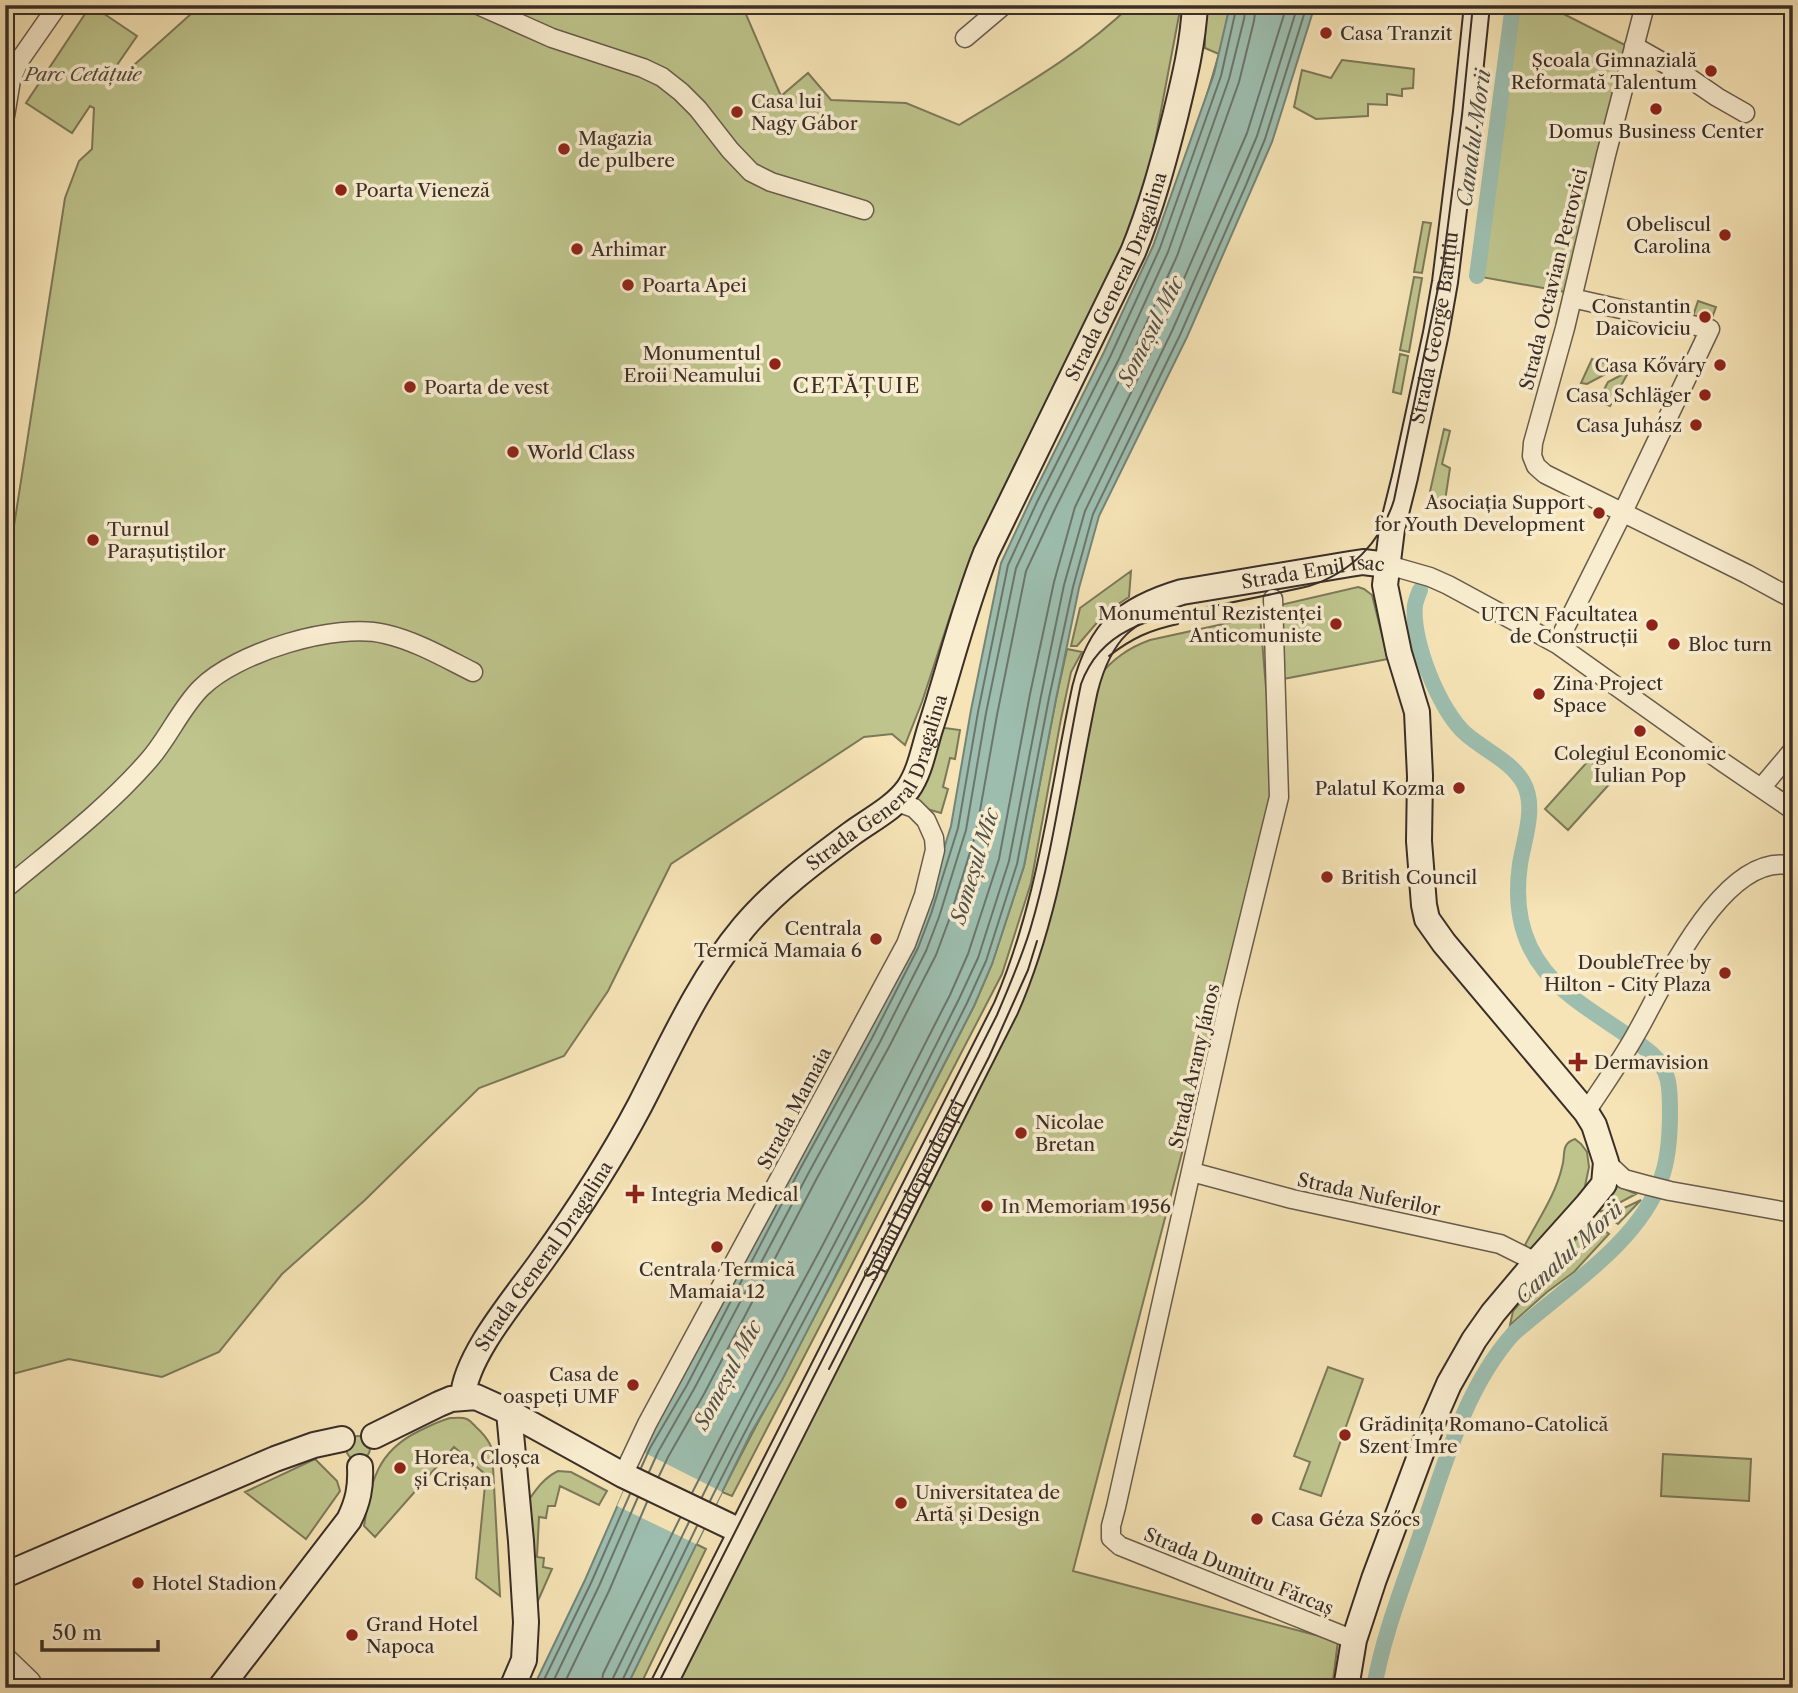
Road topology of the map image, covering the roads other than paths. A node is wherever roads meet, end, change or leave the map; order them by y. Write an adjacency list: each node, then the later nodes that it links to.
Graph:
1 (58, 5): 10 (street)
2 (478, 5): 11 (street)
3 (1004, 5): 7 (street)
4 (1195, 5): 22 (main road, Strada General Dragalina)
5 (1477, 5): 14 (main road, Strada George Barițiu)
6 (1645, 5): 8 (street, Strada Octavian Petrovici)
7 (965, 38)
8 (1634, 46): 9 (street); 12 (street, Strada Octavian Petrovici)
9 (1745, 113)
10 (5, 116)
11 (864, 209)
12 (1572, 299): 13 (street, Strada Octavian Petrovici); 13 (street)
13 (1622, 514): 15 (street); 17 (street)
14 (1388, 565): 17 (street, Strada Emil Isac); 18 (main road, Strada Emil Isac); 26 (main road, Strada George Barițiu)
15 (1793, 599)
16 (1273, 600): 28 (street, Strada Arany János)
17 (1557, 644): 21 (street, Strada Emil Isac)
18 (1091, 666): 37 (main road, Splaiul Independenței)
19 (473, 672): 25 (street)
20 (1793, 750): 21 (street)
21 (1761, 788): 23 (street, Strada Emil Isac)
22 (897, 802): 31 (main road, Strada General Dragalina); 36 (street, Strada Mamaia)
23 (1793, 810)
24 (1793, 866): 26 (street)
25 (5, 888)
26 (1586, 1112): 27 (main road, Strada George Barițiu)
27 (1606, 1163): 29 (street); 30 (main road)
28 (1192, 1172): 30 (street, Strada Nuferilor); 38 (street, Strada Arany János)
29 (1793, 1213)
30 (1536, 1262): 40 (main road)
31 (463, 1397): 32 (main road); 33 (main road)
32 (509, 1412): 36 (main road); 44 (main road)
33 (373, 1436): 34 (main road); 35 (main road)
34 (342, 1439): 35 (main road); 39 (main road)
35 (360, 1467): 43 (main road)
36 (628, 1478): 37 (main road)
37 (740, 1531): 45 (main road, Splaiul Independenței)
38 (1111, 1538): 40 (street, Strada Dumitru Fărcaș)
39 (5, 1575)
40 (1354, 1640): 46 (main road)
41 (5, 1656): 42 (street)
42 (31, 1681)
43 (220, 1688)
44 (512, 1688)
45 (662, 1688)
46 (1346, 1688)

